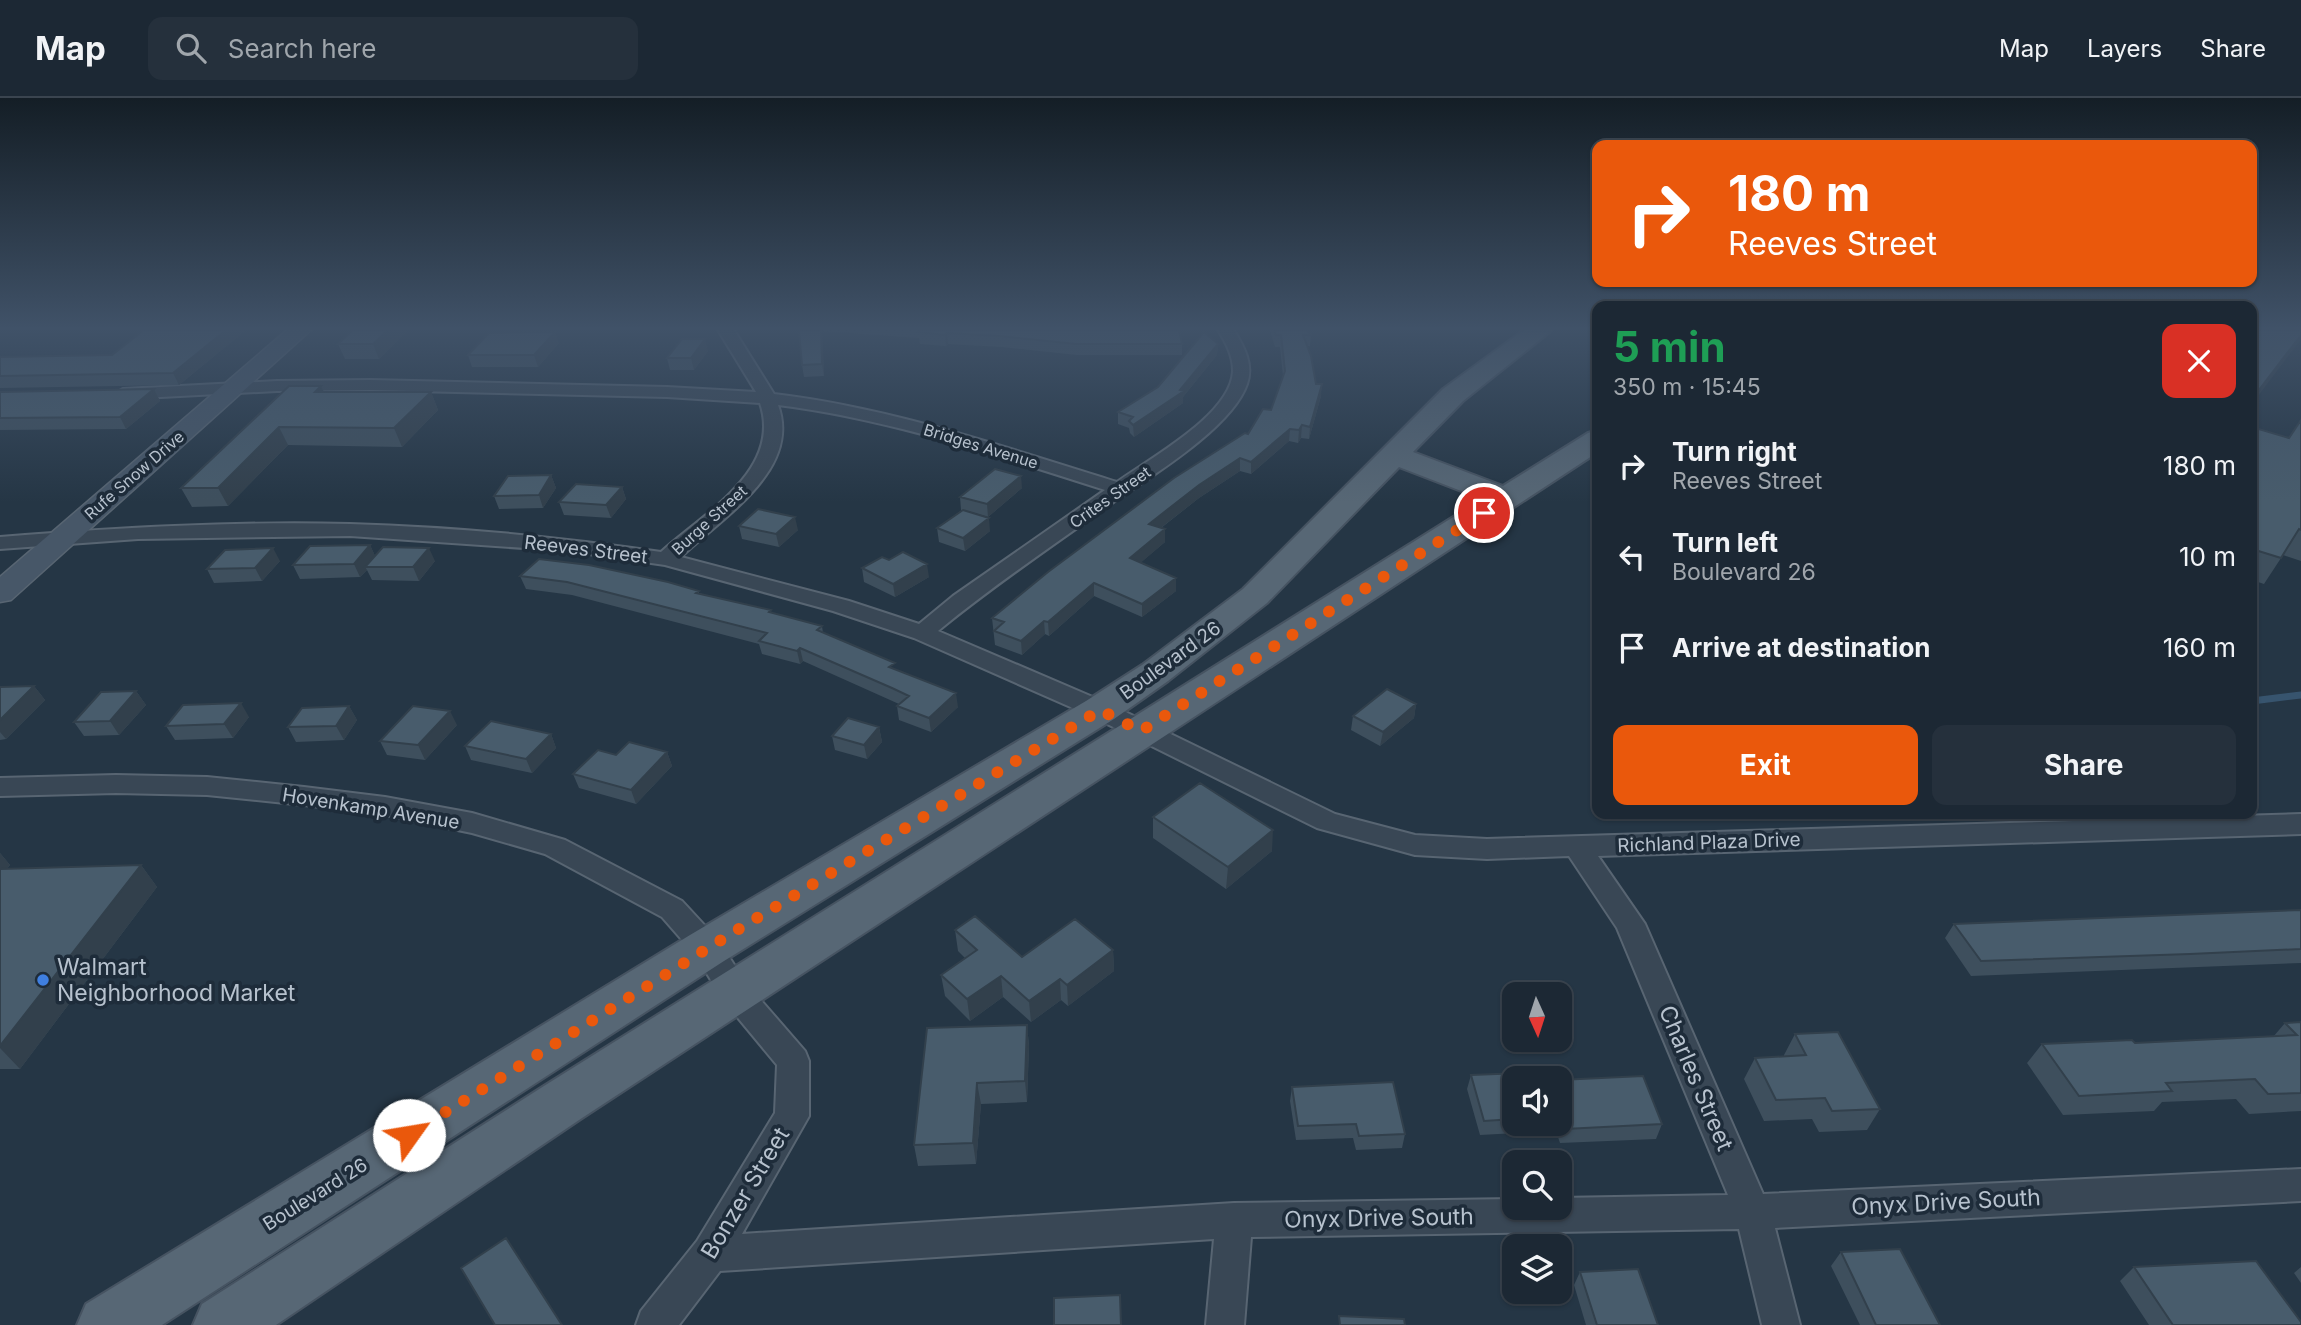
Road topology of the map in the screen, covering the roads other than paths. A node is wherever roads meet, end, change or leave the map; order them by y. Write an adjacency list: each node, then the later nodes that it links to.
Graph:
1 (229, 387): 7 (street, Bridges Avenue)
2 (234, 387): 13 (main road, Rufe Snow Drive)
3 (494, 387): 8 (street, Bridges Avenue)
4 (760, 387): 8 (street, Burge Street)
5 (1237, 387): 11 (street, Crites Street)
6 (1463, 387): 10 (main road, Boulevard 26)
7 (111, 394)
8 (766, 398): 11 (street, Bridges Avenue); 15 (street, Burge Street)
9 (1592, 443): 12 (main road, Boulevard 26)
10 (1394, 455): 12 (main road); 18 (main road, Boulevard 26)
11 (1121, 489): 17 (street, Crites Street)
12 (1507, 498): 19 (main road, Boulevard 26)
13 (62, 538): 14 (street, Reeves Street); 15 (street, Reeves Street); 16 (main road, Rufe Snow Drive)
14 (0, 543)
15 (666, 558): 17 (street, Reeves Street)
16 (0, 593)
17 (922, 633): 18 (street, Reeves Street)
18 (1100, 710): 19 (street, Reeves Street); 23 (main road, Boulevard 26)
19 (1141, 731): 22 (street, Richland Plaza Drive); 23 (main road, Boulevard 26)
20 (0, 787): 23 (street, Hovenkamp Avenue)
21 (2301, 824): 22 (street, Richland Plaza Drive)
22 (1577, 846): 25 (street, Charles Street)
23 (721, 970): 27 (street, Bonzer Street); 28 (main road, Boulevard 26); 29 (main road, Boulevard 26)
24 (2301, 1185): 25 (street, Onyx Drive South)
25 (1753, 1212): 26 (street, Onyx Drive South); 32 (street, Charles Street)
26 (1234, 1220): 27 (street, Onyx Drive South); 31 (street)
27 (710, 1254): 30 (street, Bonzer Street)
28 (107, 1325)
29 (223, 1325)
30 (655, 1325)
31 (1225, 1325)
32 (1781, 1325)

